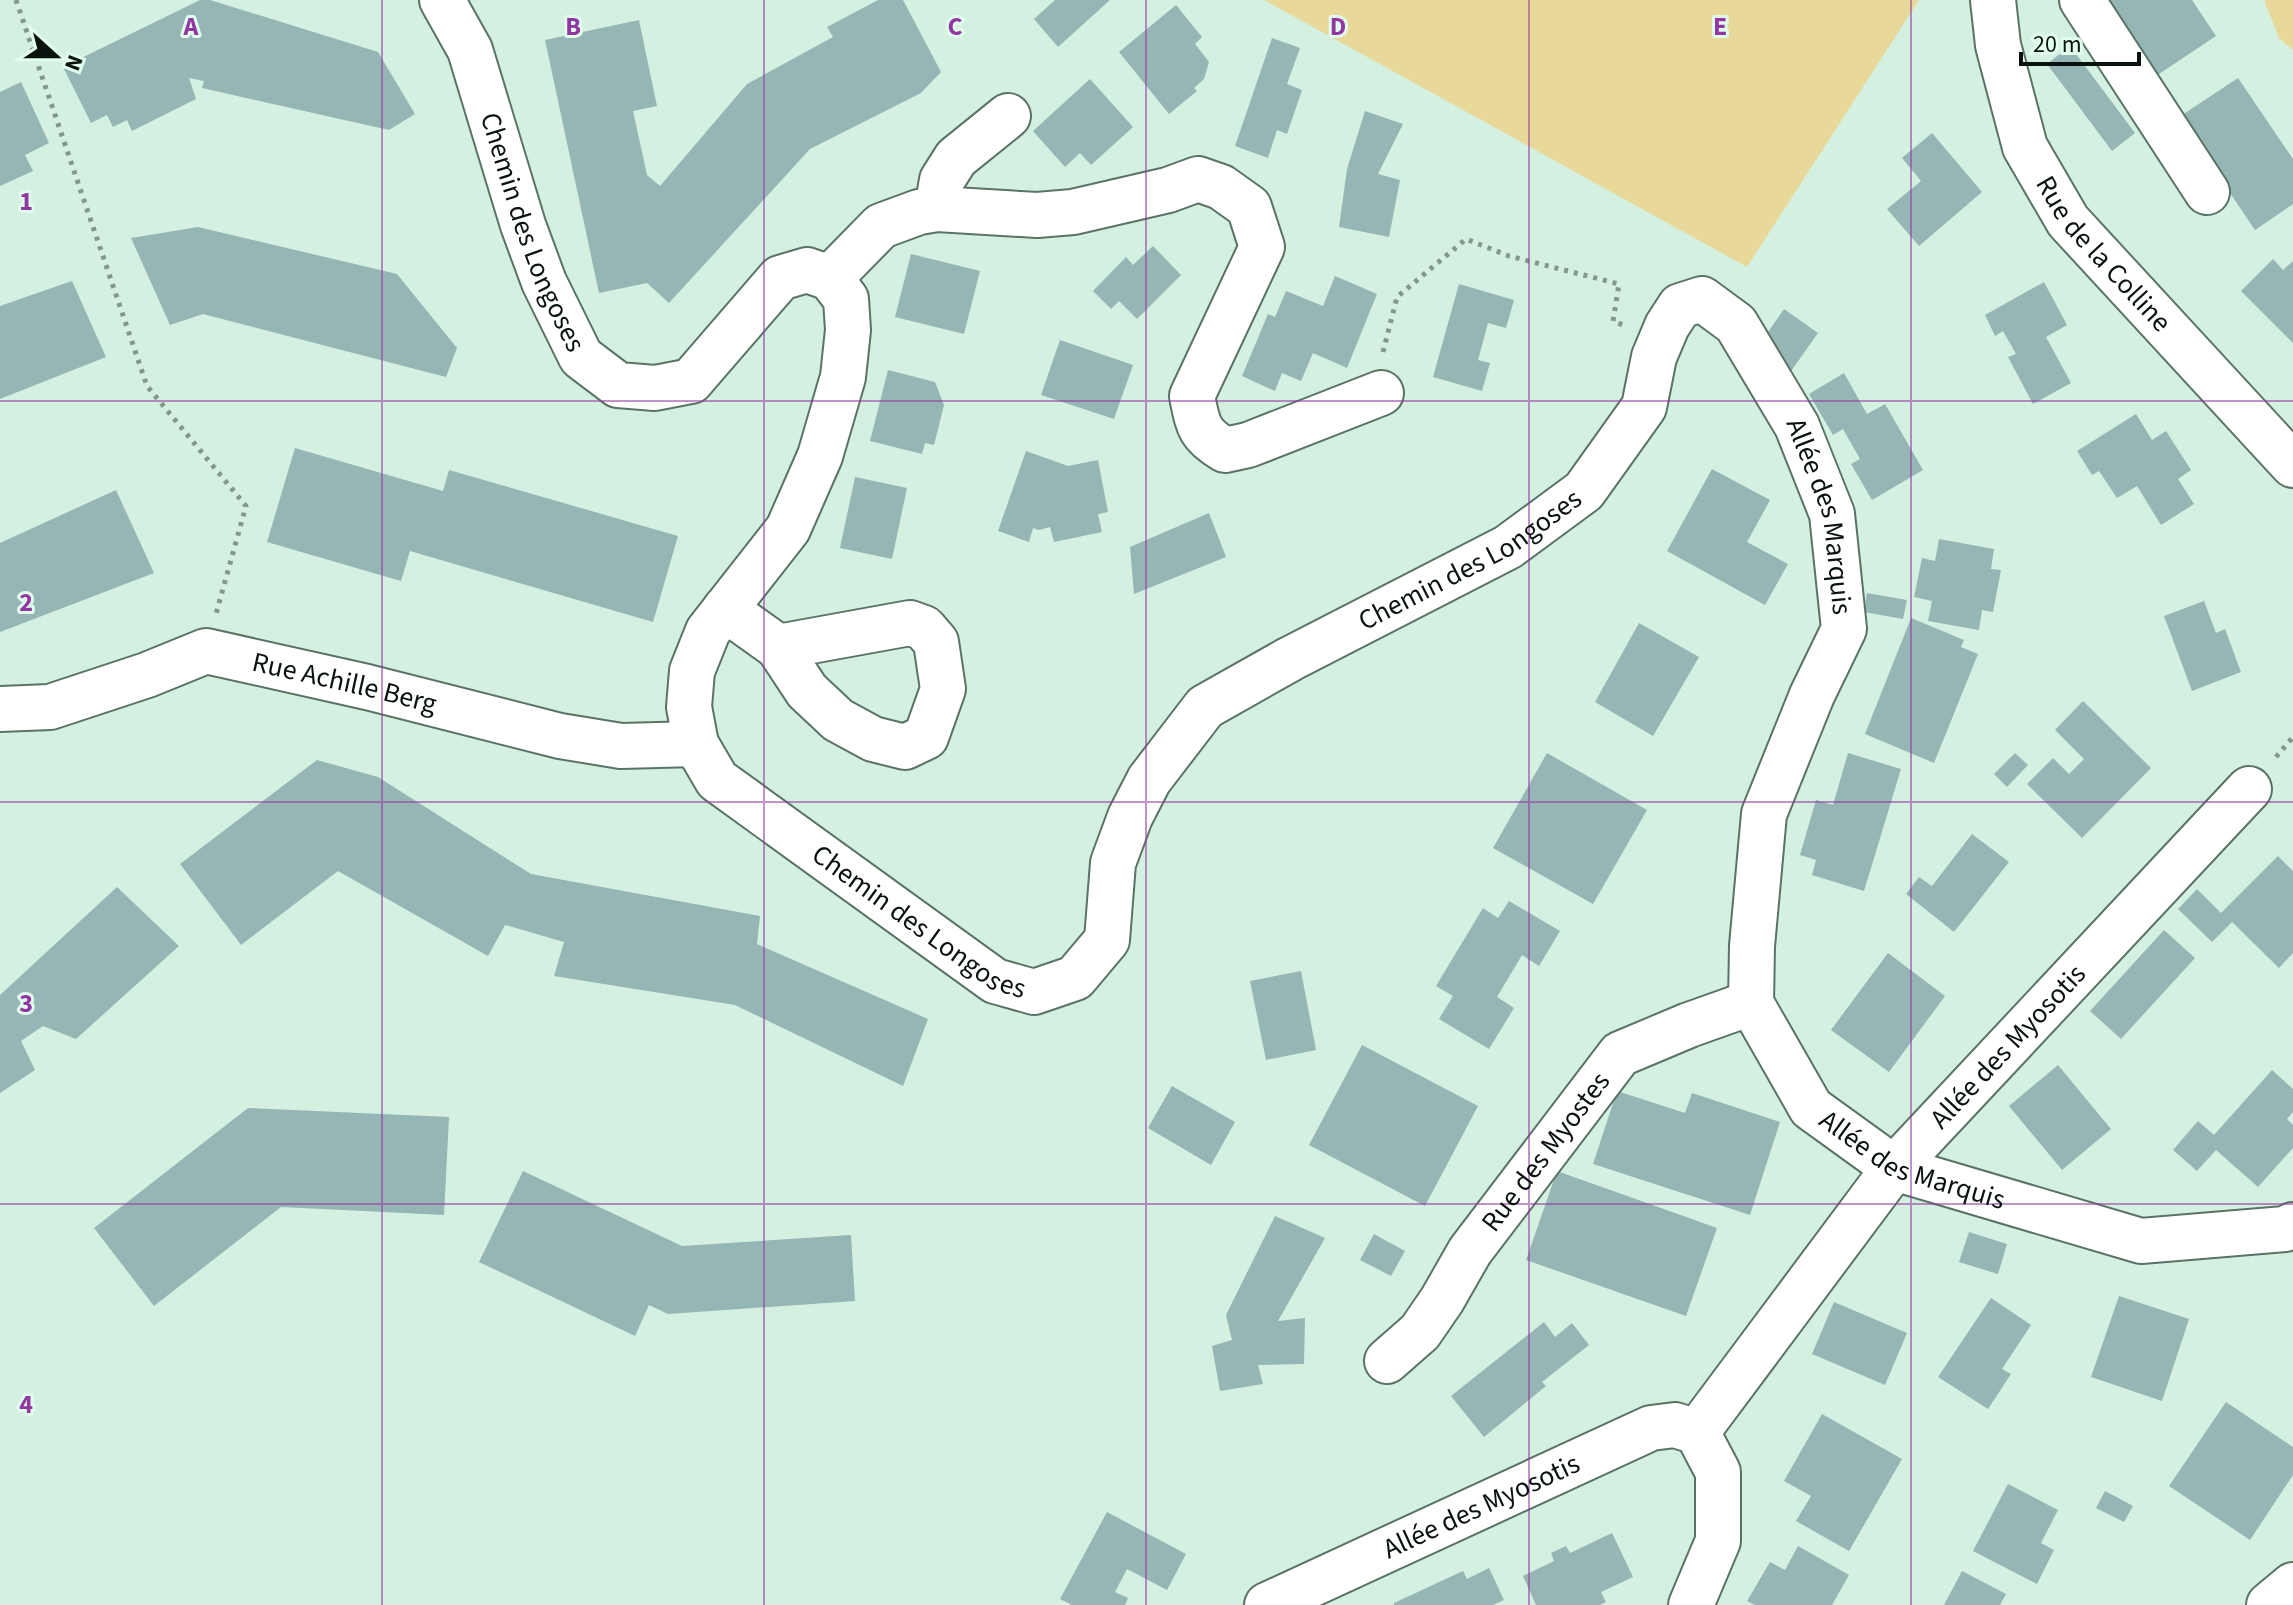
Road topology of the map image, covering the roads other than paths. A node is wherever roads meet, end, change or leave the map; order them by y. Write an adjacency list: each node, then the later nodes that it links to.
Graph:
1 (442, 0): 7 (street, Chemin des Longoses)
2 (1993, 0): 10 (street, Rue de la Colline)
3 (2082, 0): 5 (street)
4 (1008, 116): 6 (street)
5 (2207, 192)
6 (937, 209): 7 (street); 9 (street)
7 (830, 278): 11 (street, Chemin des Longoses)
8 (1680, 306): 14 (street, Chemin des Longoses); 16 (street, Allée des Marquis)
9 (1378, 395)
10 (2293, 465)
11 (725, 609): 12 (street); 14 (street, Chemin des Longoses)
12 (778, 647)
13 (0, 709): 14 (street, Rue Achille Berg)
14 (696, 744)
15 (2249, 789): 17 (street, Allée des Myosotis)
16 (1751, 1003): 17 (street, Allée des Marquis); 19 (street, Rue des Myostes)
17 (1894, 1168): 18 (street, Allée des Marquis); 20 (street, Allée des Myosotis)
18 (2293, 1225)
19 (1387, 1361)
20 (1697, 1432): 22 (street, Allée des Myosotis); 23 (street)
21 (2293, 1585): 24 (street)
22 (1267, 1605)
23 (1691, 1605)
24 (2269, 1605)

